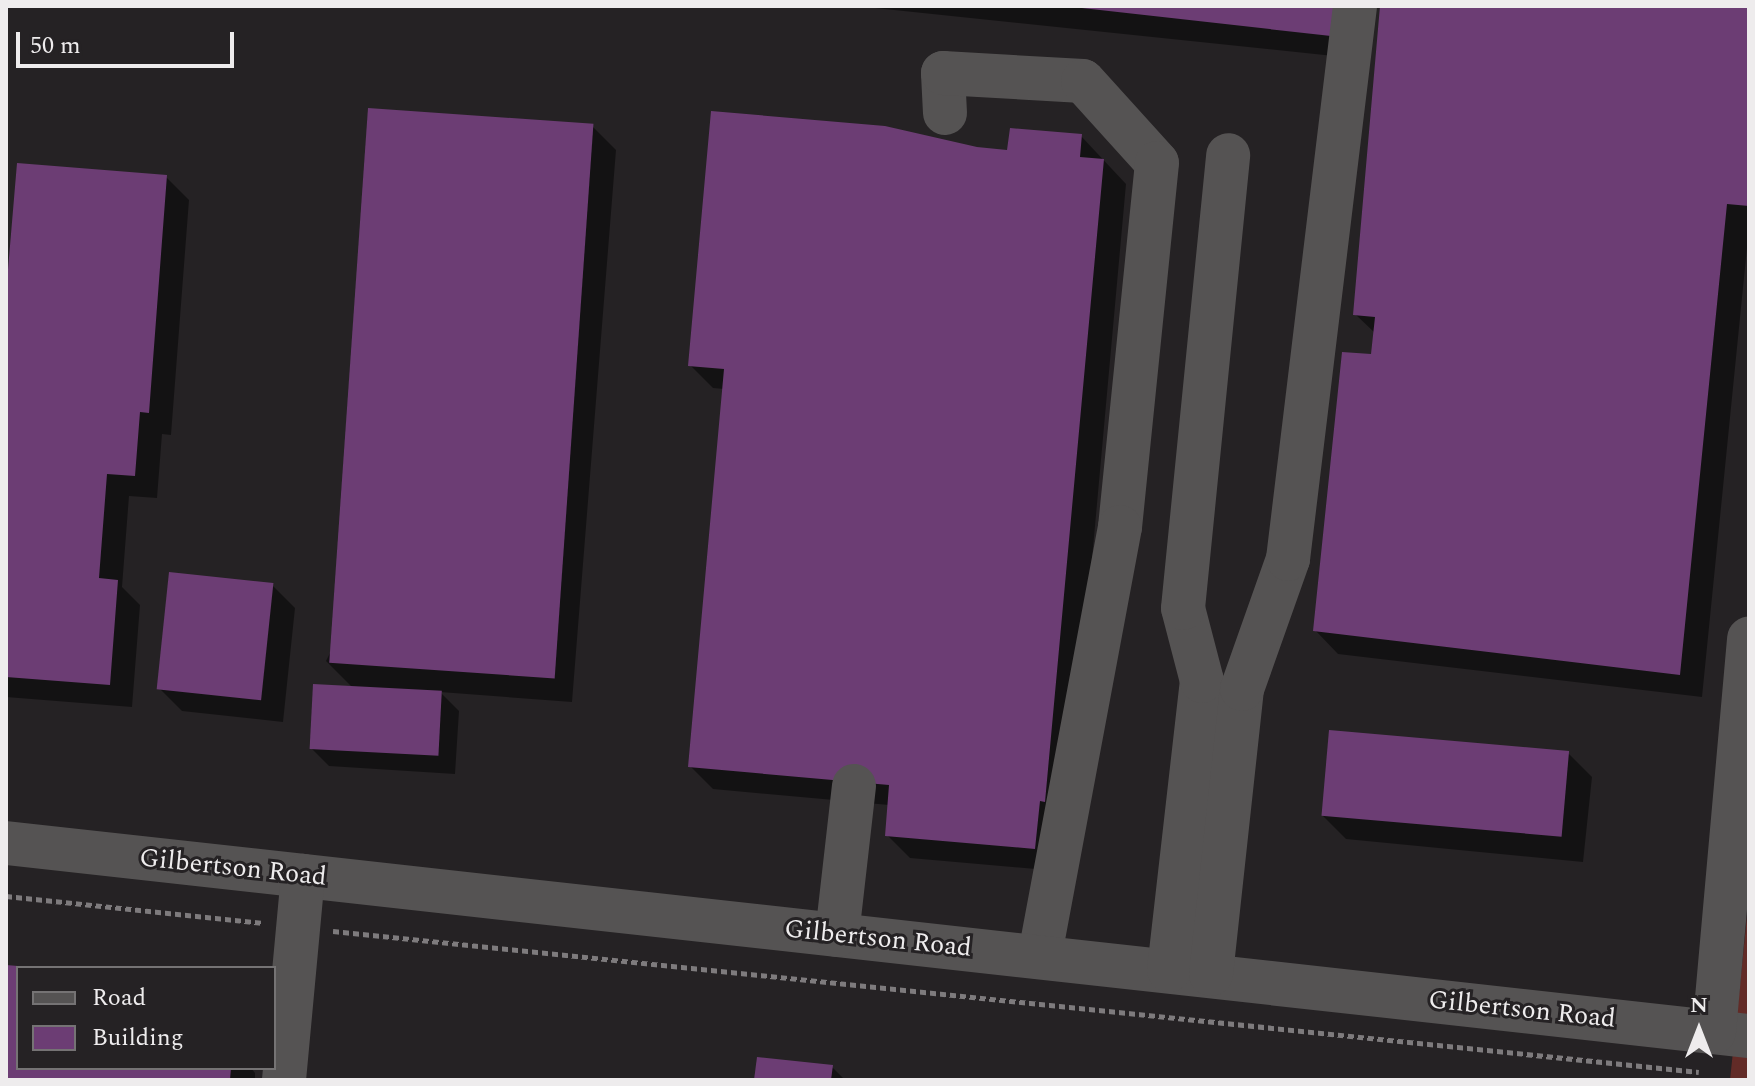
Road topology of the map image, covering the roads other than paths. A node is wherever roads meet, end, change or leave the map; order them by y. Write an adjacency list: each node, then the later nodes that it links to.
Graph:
1 (1355, 6): 11 (street)
2 (945, 113): 9 (street)
3 (1228, 155): 10 (street)
4 (1749, 639): 12 (street)
5 (854, 786): 8 (street)
6 (6, 843): 7 (street, Gilbertson Road)
7 (303, 876): 8 (street, Gilbertson Road); 13 (street)
8 (837, 935): 9 (street, Gilbertson Road)
9 (1040, 956): 10 (street, Gilbertson Road)
10 (1169, 970): 11 (street, Gilbertson Road)
11 (1211, 974): 12 (street, Gilbertson Road)
12 (1731, 1034)
13 (284, 1080)

